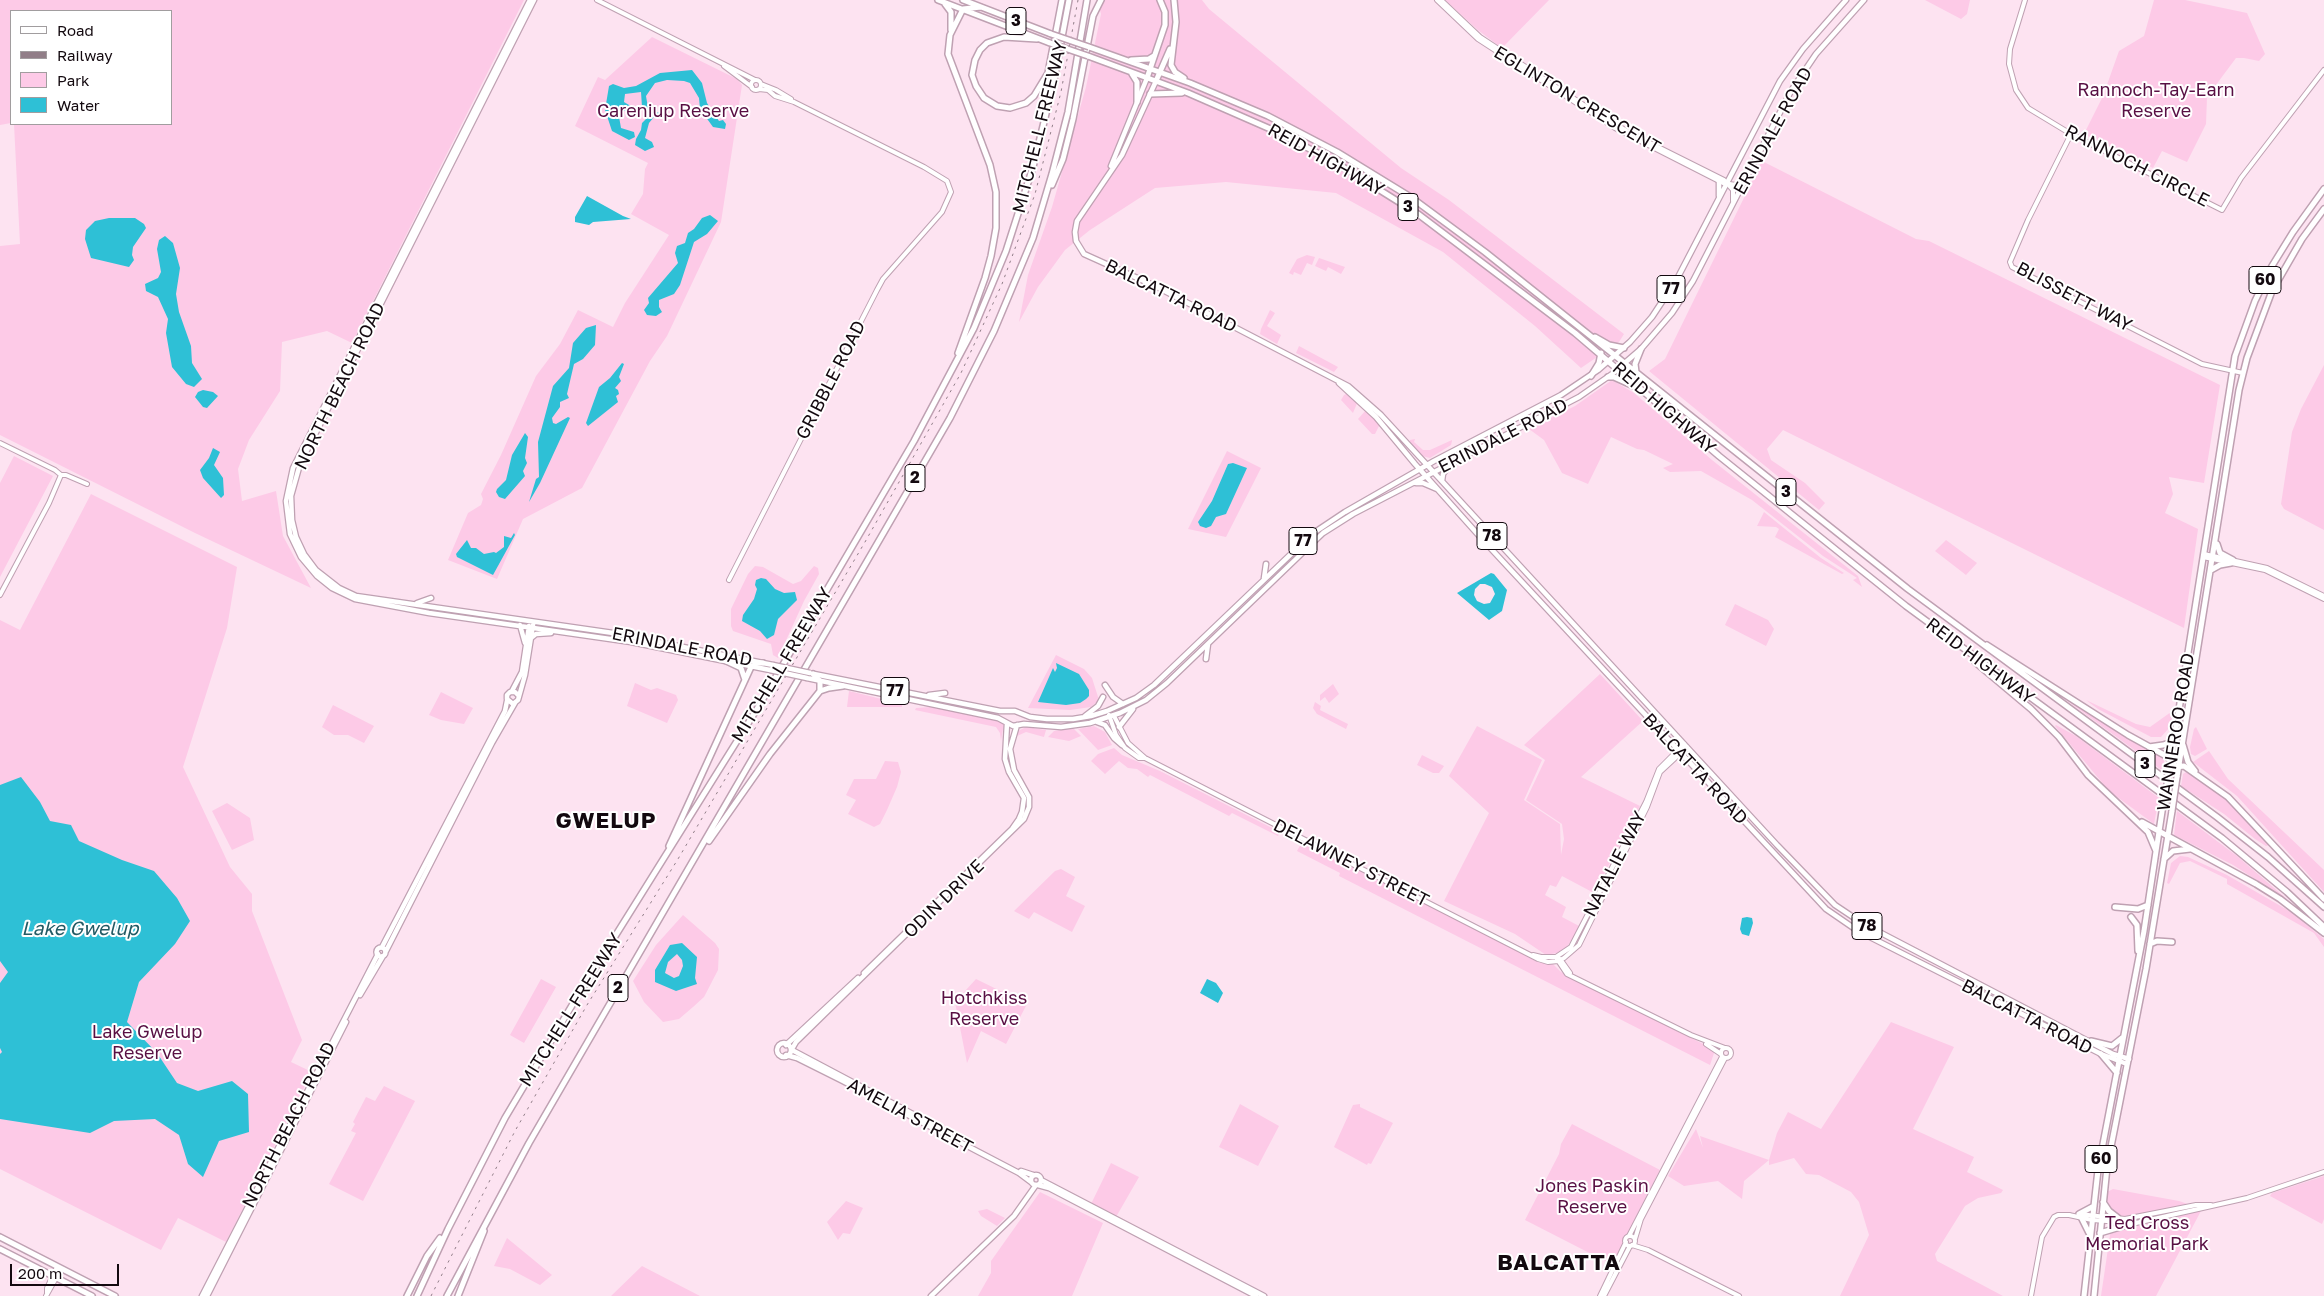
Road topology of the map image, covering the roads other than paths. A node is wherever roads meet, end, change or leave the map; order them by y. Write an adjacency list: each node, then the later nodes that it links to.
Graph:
1 (530, 0): 88 (main road, NORTH BEACH ROAD / 77)
2 (534, 0): 86 (main road, NORTH BEACH ROAD / 77)
3 (597, 0): 24 (street)
4 (963, 0): 17 (highway, REID HIGHWAY / 3)
5 (1062, 0): 20 (highway)
6 (1069, 0): 57 (highway, MITCHELL FREEWAY / 2)
7 (1087, 0): 47 (highway, MITCHELL FREEWAY / 2)
8 (1101, 0): 47 (highway)
9 (1160, 0): 22 (highway)
10 (1174, 0): 21 (highway)
11 (1437, 0): 41 (street, EGLINTON CRESCENT)
12 (1441, 0): 42 (street, EGLINTON CRESCENT)
13 (1846, 0): 42 (main road, ERINDALE ROAD / 77)
14 (1864, 0): 39 (main road, ERINDALE ROAD / 77)
15 (2025, 0): 38 (street, RANNOCH CIRCLE)
16 (940, 1): 18 (highway, REID HIGHWAY / 3); 19 (highway)
17 (980, 7): 18 (highway); 23 (highway, REID HIGHWAY / 3, bridge)
18 (963, 9): 19 (highway); 20 (highway, REID HIGHWAY / 3)
19 (951, 30): 57 (highway)
20 (1037, 39): 27 (highway, REID HIGHWAY / 3, bridge)
21 (1173, 44): 28 (highway); 32 (highway)
22 (1156, 54): 23 (highway); 25 (highway)
23 (1123, 59): 25 (highway, REID HIGHWAY / 3)
24 (722, 65): 30 (street); 34 (street)
25 (1150, 69): 28 (highway, REID HIGHWAY / 3); 29 (highway)
26 (2324, 70): 38 (street, RANNOCH CIRCLE)
27 (1129, 72): 29 (highway, REID HIGHWAY / 3); 37 (highway)
28 (1160, 72): 31 (highway); 32 (highway, REID HIGHWAY / 3)
29 (1147, 78): 31 (highway, REID HIGHWAY / 3); 37 (main road, BALCATTA ROAD)
30 (755, 80): 33 (street); 34 (street)
31 (1156, 81): 35 (highway, REID HIGHWAY / 3); 36 (main road, BALCATTA ROAD)
32 (1190, 83): 48 (highway, REID HIGHWAY / 3)
33 (760, 87): 34 (street); 82 (street, GRIBBLE ROAD)
34 (752, 88)
35 (1188, 93): 36 (highway); 51 (highway, REID HIGHWAY / 3)
36 (1150, 94): 40 (main road, BALCATTA ROAD)
37 (1137, 102): 40 (main road, BALCATTA ROAD)
38 (2071, 134): 56 (street, BLISSETT WAY)
39 (1747, 177): 42 (street); 45 (main road, ERINDALE ROAD / 77)
40 (1106, 179): 62 (main road, BALCATTA ROAD)
41 (1719, 181): 42 (street, EGLINTON CRESCENT); 44 (main road)
42 (1727, 183): 44 (main road, ERINDALE ROAD / 77); 45 (street)
43 (2324, 189): 56 (highway, WANNEROO ROAD / 60)
44 (1718, 200): 49 (main road, ERINDALE ROAD / 77)
45 (1733, 203): 50 (main road, ERINDALE ROAD / 77)
46 (2324, 209): 58 (highway, WANNEROO ROAD / 60)
47 (1042, 211): 142 (highway, MITCHELL FREEWAY / 2)
48 (1580, 328): 49 (highway); 52 (highway, REID HIGHWAY / 3)
49 (1624, 348): 52 (main road, ERINDALE ROAD / 77)
50 (1641, 349): 54 (main road, ERINDALE ROAD / 77); 59 (highway)
51 (1601, 354): 53 (highway, REID HIGHWAY / 3); 60 (highway)
52 (1615, 356): 53 (main road, ERINDALE ROAD / 77); 54 (highway, REID HIGHWAY / 3)
53 (1610, 361): 55 (highway, REID HIGHWAY / 3); 60 (main road, ERINDALE ROAD / 77)
54 (1624, 364): 55 (main road, ERINDALE ROAD / 77); 59 (highway, REID HIGHWAY / 3)
55 (1619, 369): 61 (main road, ERINDALE ROAD / 77); 63 (highway, REID HIGHWAY / 3)
56 (2231, 371): 58 (street, BLISSETT WAY); 76 (highway, WANNEROO ROAD / 60)
57 (951, 372): 141 (highway, MITCHELL FREEWAY / 2)
58 (2243, 372): 75 (highway, WANNEROO ROAD / 60)
59 (1637, 373): 90 (highway, REID HIGHWAY / 3)
60 (1591, 376): 66 (main road, ERINDALE ROAD / 77)
61 (1608, 377): 63 (highway); 65 (main road, ERINDALE ROAD / 77)
62 (1335, 379): 66 (main road, BALCATTA ROAD); 67 (main road, BALCATTA ROAD / 78)
63 (1643, 390): 94 (highway, REID HIGHWAY / 3)
64 (0, 443): 69 (street)
65 (1451, 463): 68 (main road, ERINDALE ROAD / 77); 72 (main road)
66 (1426, 465): 67 (main road, ERINDALE ROAD / 77); 68 (main road, BALCATTA ROAD / 78)
67 (1420, 469): 70 (main road, BALCATTA ROAD / 78); 81 (main road, ERINDALE ROAD / 77)
68 (1433, 472): 70 (main road, ERINDALE ROAD / 77); 72 (main road, BALCATTA ROAD / 78)
69 (61, 475): 73 (street); 83 (street)
70 (1427, 476): 71 (main road, ERINDALE ROAD / 77); 74 (main road, BALCATTA ROAD / 78)
71 (1414, 483): 74 (main road); 93 (main road, ERINDALE ROAD / 77)
72 (1443, 483): 127 (main road, BALCATTA ROAD / 78)
73 (87, 484)
74 (1438, 490): 129 (main road, BALCATTA ROAD / 78)
75 (2216, 541): 77 (highway, WANNEROO ROAD / 60); 78 (highway)
76 (2203, 556): 77 (street); 124 (highway, WANNEROO ROAD / 60)
77 (2213, 558): 78 (street); 80 (highway, WANNEROO ROAD / 60)
78 (2232, 561): 80 (highway); 85 (street)
79 (1266, 564): 81 (main road)
80 (2211, 570): 125 (highway, WANNEROO ROAD / 60)
81 (1263, 579): 113 (main road, ERINDALE ROAD / 77)
82 (729, 580)
83 (0, 595)
84 (431, 598): 86 (main road)
85 (2324, 598)
86 (410, 604): 87 (main road, NORTH BEACH ROAD / 77)
87 (532, 621): 89 (main road, NORTH BEACH ROAD); 98 (main road, ERINDALE ROAD / 77)
88 (520, 625): 89 (main road, NORTH BEACH ROAD / 77); 95 (main road)
89 (531, 627): 91 (main road, ERINDALE ROAD / 77); 92 (main road, NORTH BEACH ROAD); 95 (main road, NORTH BEACH ROAD)
90 (1961, 629): 128 (highway); 146 (highway, REID HIGHWAY / 3)
91 (560, 632): 92 (main road); 97 (main road, ERINDALE ROAD / 77)
92 (531, 638): 108 (main road, NORTH BEACH ROAD)
93 (1209, 642): 96 (main road); 114 (main road, ERINDALE ROAD / 77)
94 (1955, 644): 135 (highway); 148 (highway, REID HIGHWAY / 3)
95 (526, 649): 105 (main road, NORTH BEACH ROAD)
96 (1206, 658)
97 (722, 659): 99 (main road, ERINDALE ROAD / 77); 101 (highway)
98 (763, 663): 99 (highway); 100 (main road, ERINDALE ROAD / 77, bridge)
99 (753, 666): 101 (highway); 102 (main road, ERINDALE ROAD / 77, bridge)
100 (812, 674): 102 (highway); 109 (main road, ERINDALE ROAD / 77)
101 (745, 680): 141 (highway)
102 (820, 682): 104 (main road, ERINDALE ROAD / 77); 106 (highway)
103 (1105, 685): 113 (main road)
104 (843, 686): 106 (highway); 120 (main road, ERINDALE ROAD / 77)
105 (512, 691): 108 (main road); 111 (main road, NORTH BEACH ROAD)
106 (820, 691): 142 (highway)
107 (945, 693): 109 (main road)
108 (518, 696): 112 (main road, NORTH BEACH ROAD)
109 (922, 696): 116 (main road, ERINDALE ROAD / 77)
110 (1103, 697): 118 (main road)
111 (508, 701): 112 (main road); 152 (main road, NORTH BEACH ROAD)
112 (515, 703): 152 (main road, NORTH BEACH ROAD)
113 (1123, 704): 115 (main road, ERINDALE ROAD / 77)
114 (1136, 706): 119 (main road, ERINDALE ROAD / 77); 123 (main road)
115 (1107, 711): 118 (main road, ERINDALE ROAD / 77); 119 (street, DELAWNEY STREET)
116 (1010, 712): 117 (main road, ERINDALE ROAD / 77); 120 (main road)
117 (1019, 713): 118 (main road, ERINDALE ROAD / 77); 122 (main road)
118 (1084, 717)
119 (1112, 717): 121 (main road, ERINDALE ROAD / 77); 123 (street, DELAWNEY STREET); 126 (street, DELAWNEY STREET)
120 (1007, 722): 122 (main road, ERINDALE ROAD / 77); 158 (main road, ODIN DRIVE)
121 (1096, 722): 122 (main road, ERINDALE ROAD / 77); 126 (main road)
122 (1018, 724): 160 (main road, ODIN DRIVE)
123 (1119, 727): 130 (street, DELAWNEY STREET)
124 (2174, 735): 128 (highway); 131 (highway, WANNEROO ROAD / 60)
125 (2182, 743): 132 (highway, WANNEROO ROAD / 60); 134 (highway)
126 (1122, 745): 130 (street, DELAWNEY STREET)
127 (1686, 746): 129 (street, NATALIE WAY); 157 (main road, BALCATTA ROAD / 78)
128 (2148, 747): 131 (highway)
129 (1679, 752): 153 (street, NATALIE WAY); 161 (main road, BALCATTA ROAD / 78)
130 (1145, 758): 153 (street, DELAWNEY STREET)
131 (2170, 759): 132 (highway); 133 (highway, WANNEROO ROAD / 60)
132 (2177, 770): 133 (highway); 134 (highway); 137 (highway, WANNEROO ROAD / 60, bridge)
133 (2169, 773): 136 (highway, WANNEROO ROAD / 60, bridge)
134 (2199, 775): 143 (highway)
135 (2119, 806): 136 (highway); 139 (highway)
136 (2159, 832): 137 (highway); 139 (highway, WANNEROO ROAD / 60)
137 (2167, 837): 138 (highway); 140 (highway, WANNEROO ROAD / 60)
138 (2191, 849): 140 (highway); 149 (highway)
139 (2156, 851): 144 (highway, WANNEROO ROAD / 60)
140 (2164, 859): 151 (highway, WANNEROO ROAD / 60)
141 (661, 865): 179 (highway, MITCHELL FREEWAY / 2)
142 (686, 875): 173 (highway, MITCHELL FREEWAY / 2)
143 (2324, 899)
144 (2148, 905): 145 (highway); 154 (highway, WANNEROO ROAD / 60)
145 (2115, 907)
146 (2324, 907)
147 (2131, 917): 154 (highway)
148 (2324, 927)
149 (2324, 933)
150 (2172, 942): 151 (highway)
151 (2150, 944): 165 (highway, WANNEROO ROAD / 60)
152 (382, 952): 195 (main road, NORTH BEACH ROAD); 196 (main road, NORTH BEACH ROAD)
153 (1558, 958): 155 (street)
154 (2138, 959): 156 (highway, WANNEROO ROAD / 60)
155 (1691, 1035): 159 (street); 163 (street)
156 (2124, 1036): 157 (highway); 164 (highway, WANNEROO ROAD / 60)
157 (2091, 1041): 164 (main road, BALCATTA ROAD / 78)
158 (786, 1045): 160 (main road); 162 (main road)
159 (1725, 1048): 163 (street); 163 (street)
160 (792, 1050): 162 (main road, ODIN DRIVE); 168 (main road, AMELIA STREET)
161 (2101, 1054): 164 (main road, BALCATTA ROAD / 78); 166 (highway)
162 (786, 1056): 169 (main road, AMELIA STREET)
163 (1723, 1056): 182 (street); 184 (street)
164 (2119, 1059): 165 (main road, BALCATTA ROAD / 78); 166 (highway, WANNEROO ROAD / 60)
165 (2128, 1062): 170 (highway, WANNEROO ROAD / 60)
166 (2117, 1072): 172 (highway, WANNEROO ROAD / 60)
167 (2324, 1172): 171 (street)
168 (1033, 1175): 169 (main road); 169 (main road, AMELIA STREET)
169 (1035, 1183): 191 (main road); 203 (main road, AMELIA STREET); 204 (main road, AMELIA STREET)
170 (2103, 1202): 176 (highway, WANNEROO ROAD / 60); 177 (highway)
171 (2219, 1204): 177 (street); 178 (street)
172 (2094, 1206): 174 (highway); 175 (highway, WANNEROO ROAD / 60)
173 (492, 1209): 199 (highway, MITCHELL FREEWAY / 2); 200 (highway)
174 (2081, 1216): 175 (street); 181 (highway); 207 (street)
175 (2093, 1218): 176 (street); 181 (highway, WANNEROO ROAD / 60)
176 (2101, 1218): 177 (street); 178 (street); 180 (highway, WANNEROO ROAD / 60)
177 (2118, 1218)
178 (2130, 1224): 180 (highway)
179 (448, 1229): 197 (highway); 198 (highway, MITCHELL FREEWAY / 2)
180 (2100, 1233): 209 (highway, WANNEROO ROAD / 60)
181 (2091, 1235): 208 (highway, WANNEROO ROAD / 60)
182 (1629, 1236): 184 (street); 185 (street)
183 (0, 1237): 189 (highway)
184 (1635, 1240): 186 (street); 188 (street)
185 (1626, 1242): 186 (street); 205 (street)
186 (1631, 1245): 188 (street); 205 (street)
187 (0, 1249): 190 (highway)
188 (1648, 1250): 206 (street)
189 (59, 1268): 190 (street); 194 (highway)
190 (55, 1277): 192 (street); 193 (highway)
191 (945, 1283): 201 (main road); 202 (main road)
192 (47, 1294)
193 (92, 1296)
194 (115, 1296)
195 (202, 1296)
196 (206, 1296)
197 (407, 1296)
198 (417, 1296)
199 (447, 1296)
200 (458, 1296)
201 (931, 1296)
202 (936, 1296)
203 (1256, 1296)
204 (1264, 1296)
205 (1602, 1296)
206 (1739, 1296)
207 (2031, 1296)
208 (2084, 1296)
209 (2094, 1296)

